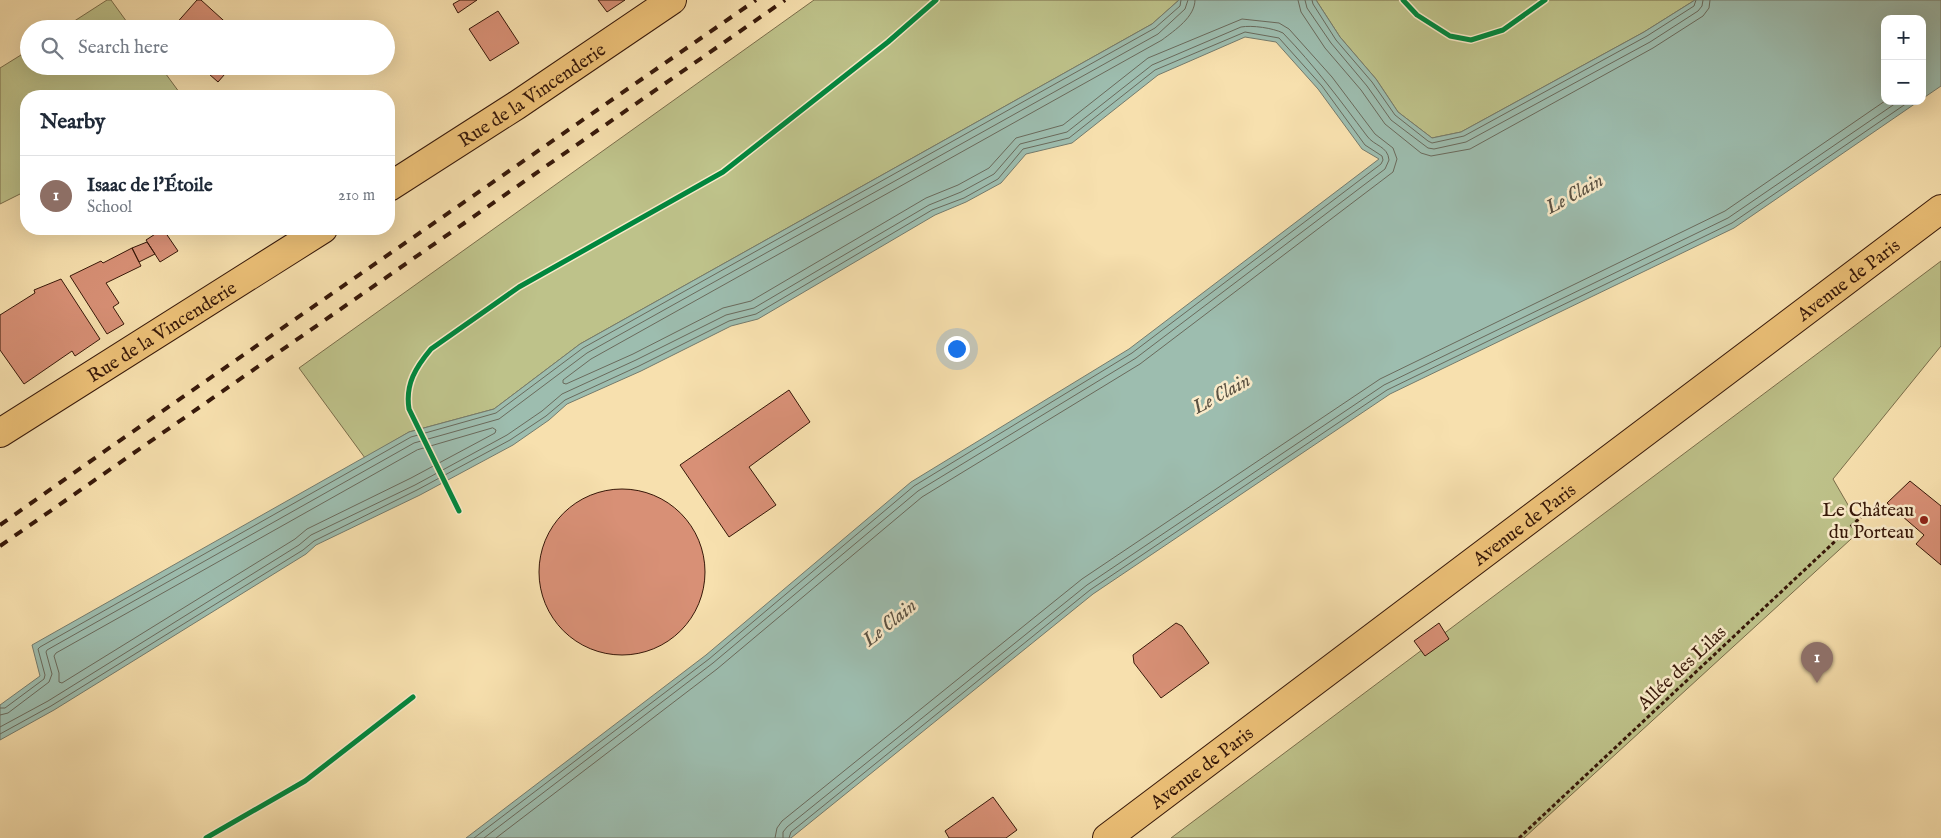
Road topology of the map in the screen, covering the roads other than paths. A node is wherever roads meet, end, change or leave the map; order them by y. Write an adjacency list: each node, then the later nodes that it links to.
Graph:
1 (672, 0): 2 (main road, Rue de la Vincenderie)
2 (395, 183)
3 (1941, 209): 6 (main road, Avenue de Paris)
4 (314, 235): 5 (main road, Rue de la Vincenderie)
5 (0, 433)
6 (1107, 838)

